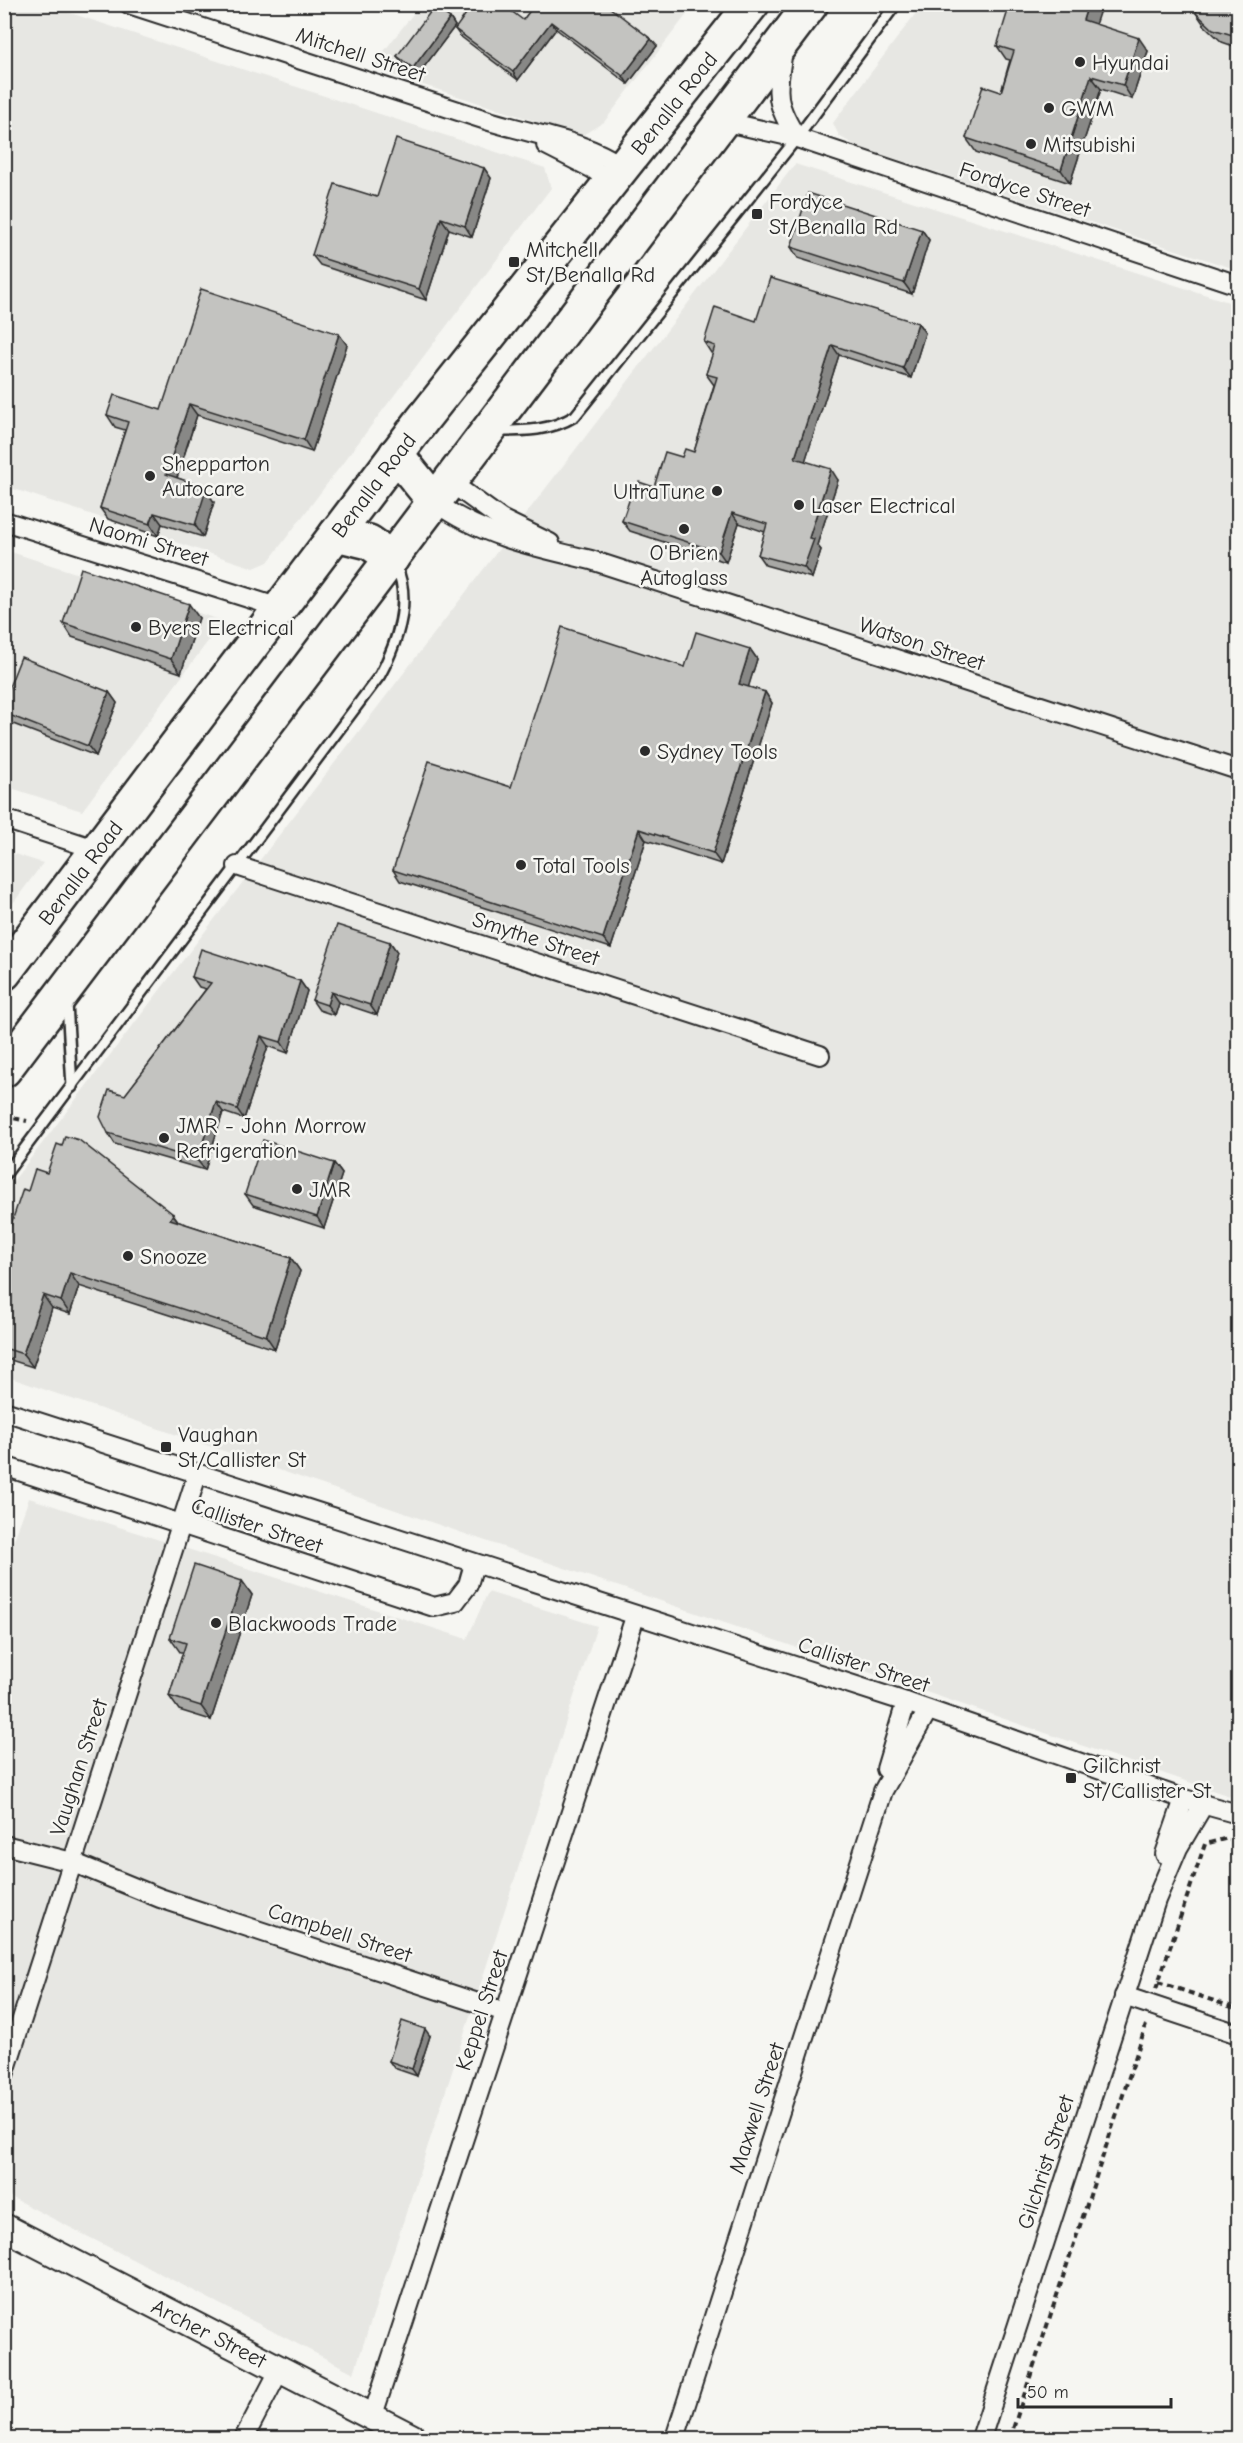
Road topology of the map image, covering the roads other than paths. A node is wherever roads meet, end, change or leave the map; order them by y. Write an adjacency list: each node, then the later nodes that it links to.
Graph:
1 (129, 4): 8 (street, Mitchell Street)
2 (752, 4): 8 (highway, Benalla Road)
3 (811, 4): 5 (highway)
4 (896, 4): 7 (lane)
5 (785, 39): 6 (highway); 7 (street)
6 (722, 122): 7 (street, Fordyce Street); 9 (highway)
7 (797, 138): 10 (street, Fordyce Street); 11 (lane)
8 (617, 175): 9 (highway); 12 (highway, Benalla Road)
9 (658, 207): 11 (highway)
10 (1239, 285)
11 (488, 431): 13 (highway)
12 (396, 454): 13 (highway); 15 (highway, Benalla Road)
13 (442, 492): 16 (highway); 18 (street, Watson Street)
14 (4, 521): 17 (street, Naomi Street)
15 (336, 534): 16 (highway); 17 (highway, Benalla Road)
16 (392, 558): 21 (lane); 23 (highway)
17 (280, 608): 20 (highway, Benalla Road)
18 (1239, 770)
19 (4, 819): 20 (street)
20 (98, 850): 22 (highway, Benalla Road)
21 (237, 866): 24 (street, Smythe Street); 26 (lane)
22 (4, 973)
23 (67, 988): 25 (highway); 26 (lane)
24 (820, 1055)
25 (4, 1070)
26 (72, 1087): 27 (lane)
27 (4, 1176)
28 (4, 1411): 30 (street, Callister Street)
29 (4, 1466): 31 (street, Callister Street)
30 (198, 1475): 31 (street, Vaughan Street); 32 (street, Callister Street)
31 (181, 1526): 32 (street, Callister Street); 42 (street, Vaughan Street)
32 (474, 1564): 33 (street, Callister Street)
33 (635, 1617): 34 (street, Callister Street); 45 (street, Keppel Street)
34 (906, 1702): 35 (street, Callister Street); 36 (street, Maxwell Street)
35 (928, 1710): 36 (street, Maxwell Street); 37 (street, Callister Street)
36 (883, 1791): 53 (street, Maxwell Street)
37 (1184, 1799): 38 (street, Callister Street); 43 (street, Gilchrist Street)
38 (1204, 1804): 39 (street, Callister Street); 43 (street, Gilchrist Street)
39 (1239, 1814)
40 (4, 1845): 42 (street, Campbell Street)
41 (4, 1850): 42 (street, Campbell Street)
42 (70, 1869): 45 (street, Campbell Street); 47 (street, Vaughan Street)
43 (1156, 1900): 44 (street, Gilchrist Street)
44 (1124, 1996): 46 (street); 54 (street, Gilchrist Street)
45 (505, 2012): 50 (street, Keppel Street)
46 (1239, 2034)
47 (4, 2075)
48 (4, 2227): 49 (main road, Archer Street)
49 (280, 2369): 50 (main road, Archer Street); 51 (street)
50 (372, 2418): 52 (main road, Archer Street)
51 (244, 2439)
52 (413, 2439)
53 (675, 2439)
54 (981, 2439)

